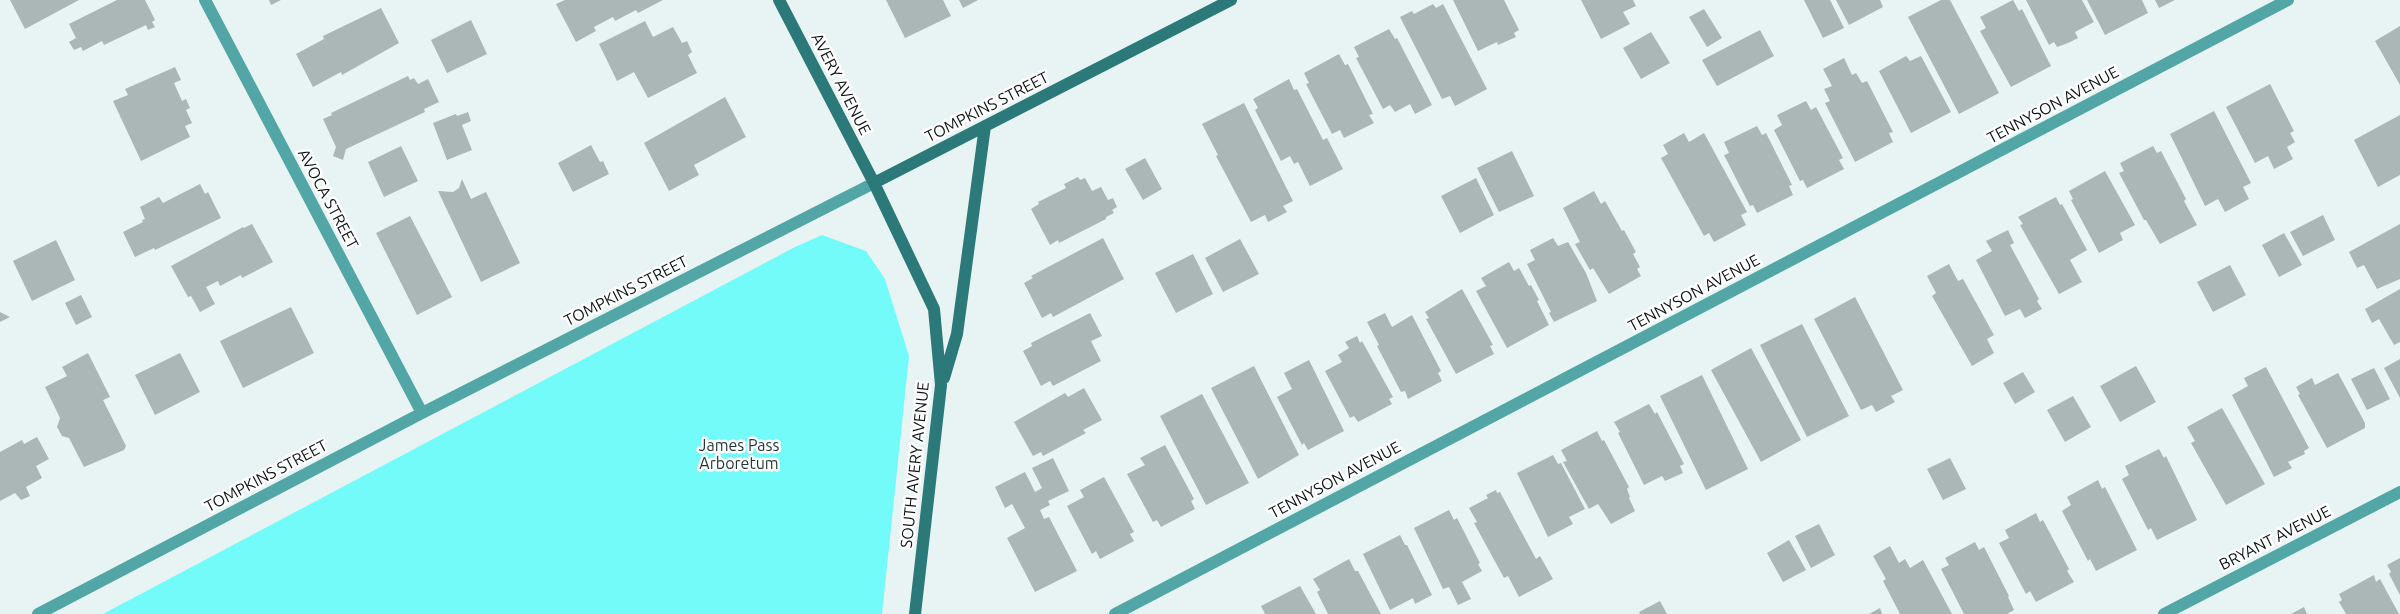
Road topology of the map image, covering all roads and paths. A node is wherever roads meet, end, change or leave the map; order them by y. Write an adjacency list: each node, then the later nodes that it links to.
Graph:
1 (205, 0): 8 (street, AVOCA STREET)
2 (780, 0): 6 (street, AVERY AVENUE)
3 (1231, 0): 5 (street, TOMPKINS STREET)
4 (2288, 0): 12 (street, TENNYSON AVENUE)
5 (985, 126): 6 (street, TOMPKINS STREET); 7 (street)
6 (874, 182): 7 (street, SOUTH AVERY AVENUE); 8 (street, TOMPKINS STREET)
7 (941, 385): 11 (street, SOUTH AVERY AVENUE)
8 (422, 413): 10 (street, TOMPKINS STREET)
9 (2400, 492): 13 (street, BRYANT AVENUE)
10 (38, 614)
11 (915, 614)
12 (1115, 614)
13 (2164, 614)

